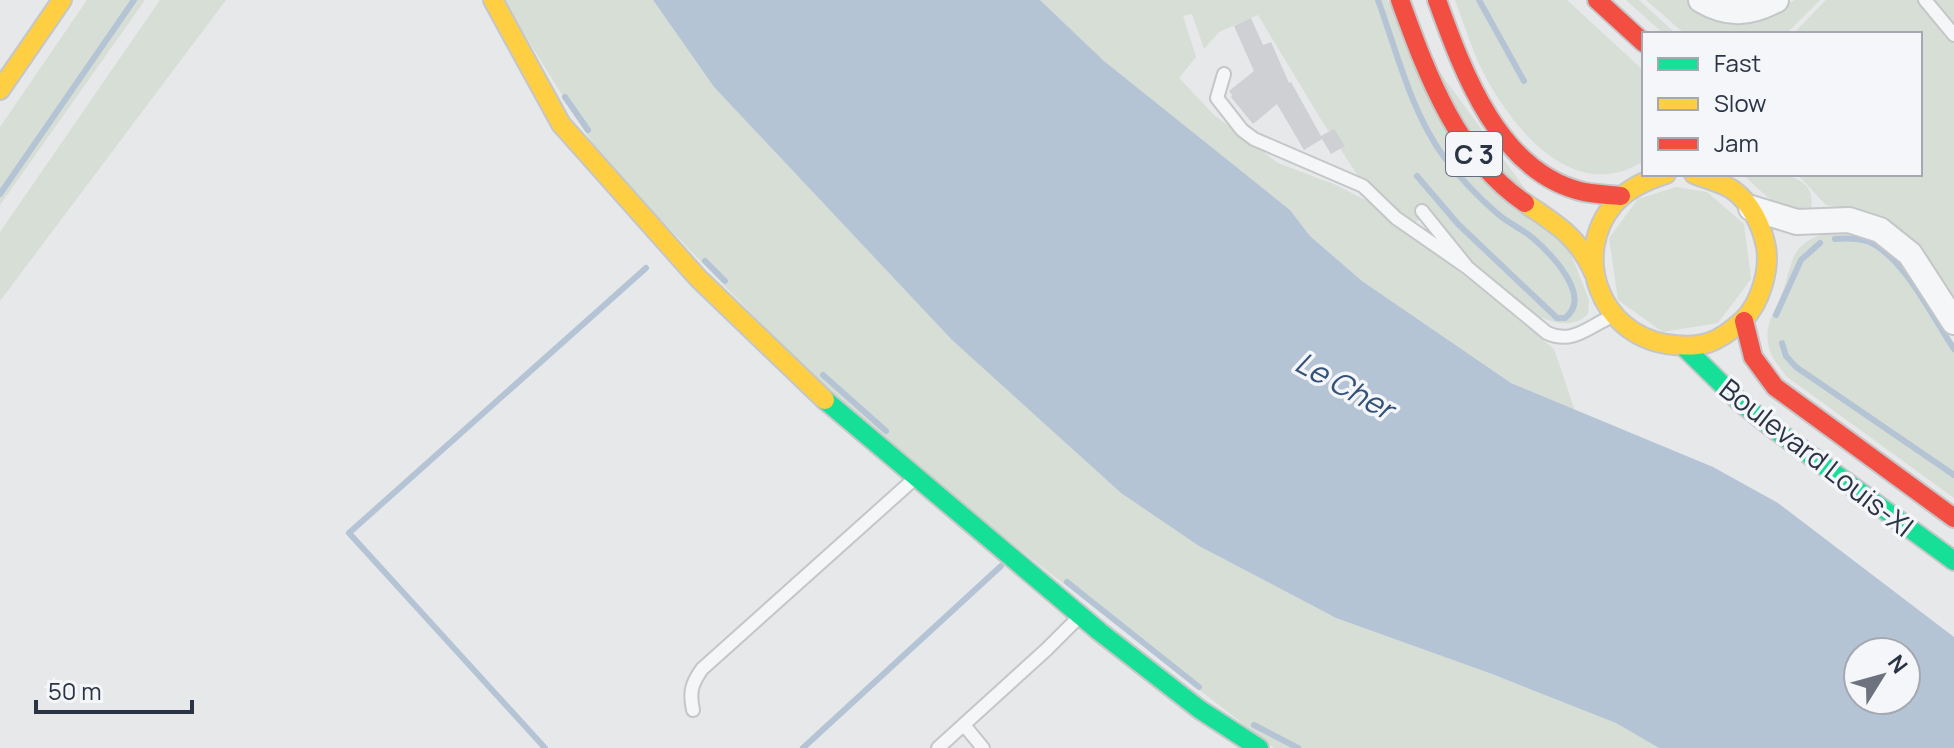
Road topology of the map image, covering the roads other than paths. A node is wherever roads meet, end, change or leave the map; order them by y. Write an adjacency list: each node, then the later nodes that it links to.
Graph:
1 (62, 0): 12 (main road)
2 (493, 0): 26 (main road)
3 (1400, 0): 20 (main road, C 3)
4 (1437, 0): 15 (main road, C 3)
5 (1597, 0): 10 (main road)
6 (1701, 0): 7 (street)
7 (1776, 0)
8 (1925, 0): 9 (lane)
9 (1954, 35)
10 (1642, 41)
11 (1224, 74): 19 (lane)
12 (0, 90)
13 (1646, 178): 15 (main road)
14 (1719, 179): 16 (main road)
15 (1621, 196): 20 (main road)
16 (1751, 208): 18 (street); 21 (main road)
17 (1422, 211): 19 (lane)
18 (1815, 222): 21 (street); 24 (street)
19 (1468, 268): 22 (lane)
20 (1594, 273): 22 (main road)
21 (1766, 278): 23 (main road)
22 (1614, 316): 25 (main road)
23 (1744, 321): 25 (main road); 27 (main road, Boulevard Louis-XI)
24 (1954, 322)
25 (1684, 347): 28 (main road, Boulevard Louis-XI)
26 (915, 477): 29 (main road); 30 (lane)
27 (1954, 518)
28 (1954, 561)
29 (1080, 615): 31 (lane); 34 (main road)
30 (693, 710)
31 (964, 725): 32 (lane); 33 (lane)
32 (938, 748)
33 (983, 748)
34 (1259, 748)

